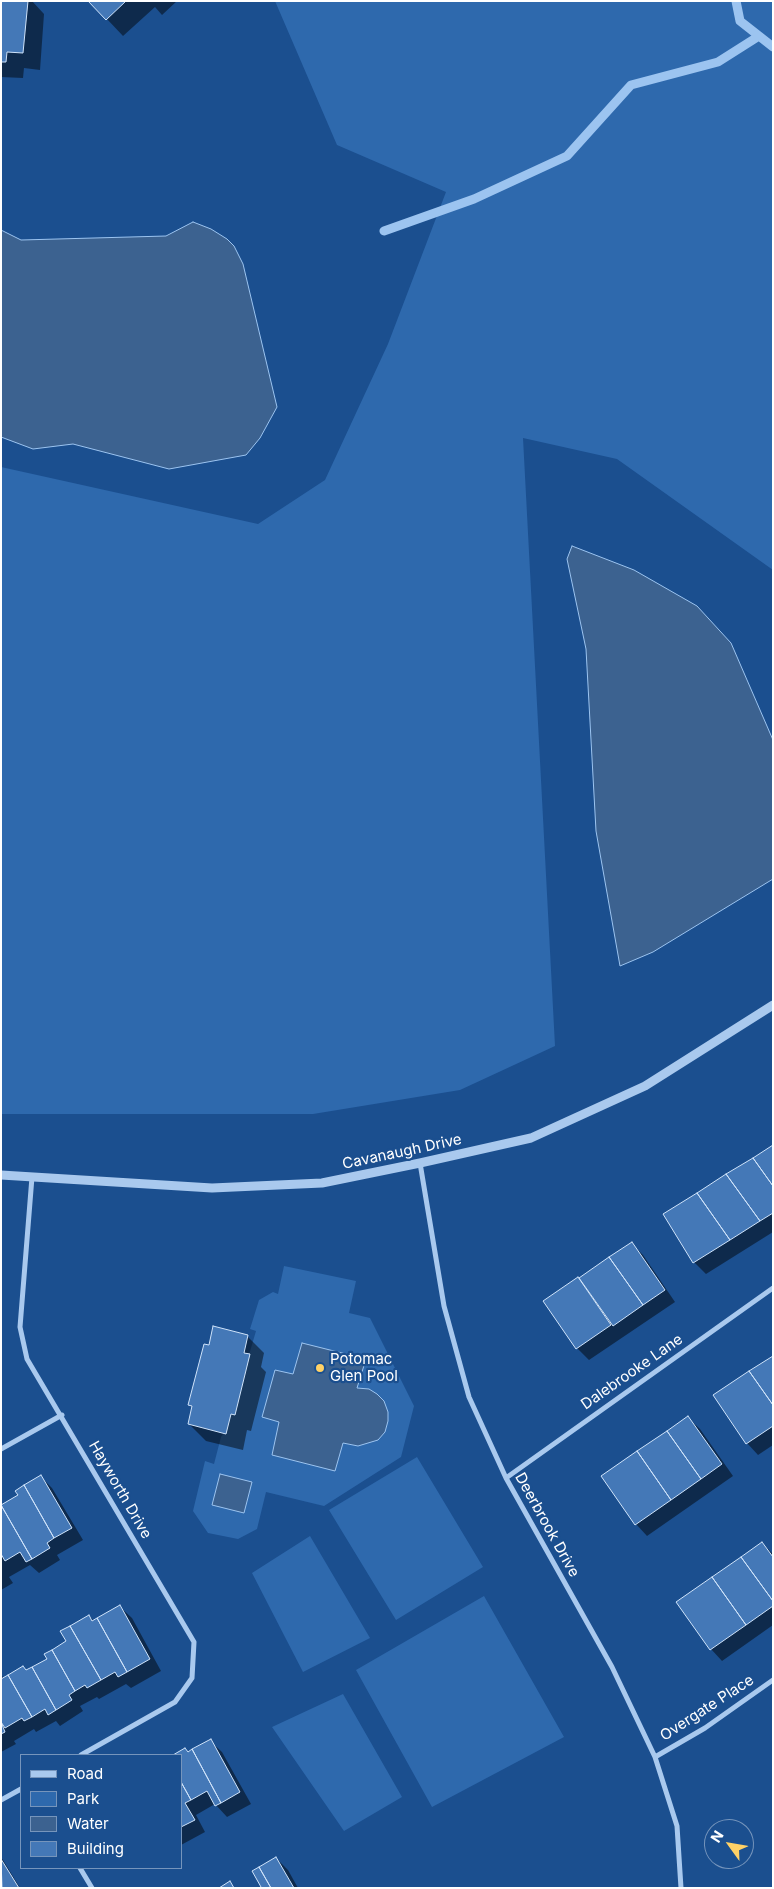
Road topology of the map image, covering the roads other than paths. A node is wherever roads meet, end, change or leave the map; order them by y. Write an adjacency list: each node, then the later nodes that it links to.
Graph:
1 (773, 1005): 2 (street, Cavanaugh Drive)
2 (420, 1163): 4 (street, Cavanaugh Drive); 8 (street, Deerbrook Drive)
3 (1, 1175): 4 (street, Cavanaugh Drive)
4 (32, 1177): 6 (street, Hayworth Drive)
5 (773, 1288): 8 (street, Dalebrooke Lane)
6 (62, 1415): 7 (street); 10 (street, Hayworth Drive)
7 (1, 1450)
8 (506, 1478): 11 (street, Deerbrook Drive)
9 (773, 1680): 11 (street, Overgate Place)
10 (83, 1754)
11 (655, 1757): 16 (street, Deerbrook Drive)
12 (20, 1790): 13 (street)
13 (1, 1800)
14 (81, 1869): 15 (street)
15 (92, 1888)
16 (681, 1888)

